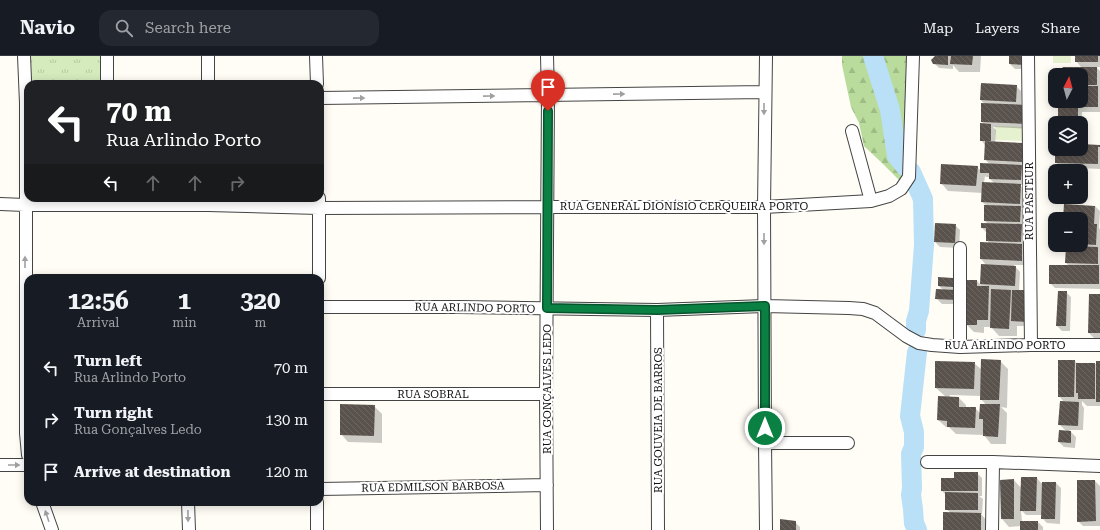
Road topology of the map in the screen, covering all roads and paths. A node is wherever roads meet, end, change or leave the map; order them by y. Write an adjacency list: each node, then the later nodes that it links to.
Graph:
1 (24, 56): 9 (street)
2 (107, 56): 10 (street)
3 (208, 56): 11 (street)
4 (316, 56): 12 (street)
5 (547, 56): 14 (street, RUA GONÇALVES LEDO)
6 (766, 56): 13 (street)
7 (913, 56): 17 (street, RUA GENERAL DIONÍSIO CERQUEIRA PORTO)
8 (1028, 56): 32 (street, RUA PASTEUR)
9 (26, 80)
10 (107, 80)
11 (208, 80)
12 (317, 80)
13 (764, 92): 14 (street, one-way to 13); 24 (street, one-way to 24)
14 (548, 95): 15 (street, one-way to 14); 23 (street, RUA GONÇALVES LEDO)
15 (324, 98)
16 (852, 131): 17 (street)
17 (871, 201): 24 (street, RUA GENERAL DIONÍSIO CERQUEIRA PORTO)
18 (25, 202): 22 (street)
19 (208, 202): 20 (street, RUA GENERAL DIONÍSIO CERQUEIRA PORTO); 22 (street, RUA GENERAL DIONÍSIO CERQUEIRA PORTO)
20 (319, 203): 23 (street, RUA GENERAL DIONÍSIO CERQUEIRA PORTO); 27 (street)
21 (0, 204): 22 (street, RUA GENERAL DIONÍSIO CERQUEIRA PORTO)
22 (25, 205): 26 (street, one-way to 22)
23 (547, 207): 24 (street, RUA GENERAL DIONÍSIO CERQUEIRA PORTO); 30 (street, RUA GONÇALVES LEDO)
24 (764, 207): 28 (street, one-way to 28)
25 (960, 248): 34 (street)
26 (26, 274)
27 (319, 274)
28 (765, 306): 31 (street, RUA ARLINDO PORTO); 34 (street, RUA ARLINDO PORTO); 38 (street)
29 (324, 307): 30 (street, RUA ARLINDO PORTO)
30 (547, 308): 31 (street, RUA ARLINDO PORTO); 36 (street, RUA GONÇALVES LEDO)
31 (657, 310): 53 (street, RUA GOUVEIA DE BARROS)
32 (1031, 345): 33 (street, RUA ARLINDO PORTO); 34 (street, RUA ARLINDO PORTO)
33 (1100, 345)
34 (960, 347)
35 (324, 394): 36 (street, RUA SOBRAL)
36 (546, 394): 44 (street, RUA GONÇALVES LEDO)
37 (848, 442): 38 (street)
38 (765, 443): 54 (street)
39 (927, 462): 40 (street)
40 (992, 462): 43 (street); 55 (street)
41 (0, 465): 42 (street, one-way to 42)
42 (24, 465)
43 (1100, 466)
44 (547, 485): 45 (street, RUA EDMILSON BARBOSA); 52 (street, RUA GONÇALVES LEDO)
45 (324, 489)
46 (43, 506): 49 (street, one-way to 46)
47 (188, 506): 50 (street, one-way to 50)
48 (317, 506): 51 (street)
49 (52, 530)
50 (188, 530)
51 (317, 530)
52 (547, 530)
53 (658, 530)
54 (766, 530)
55 (992, 530)

